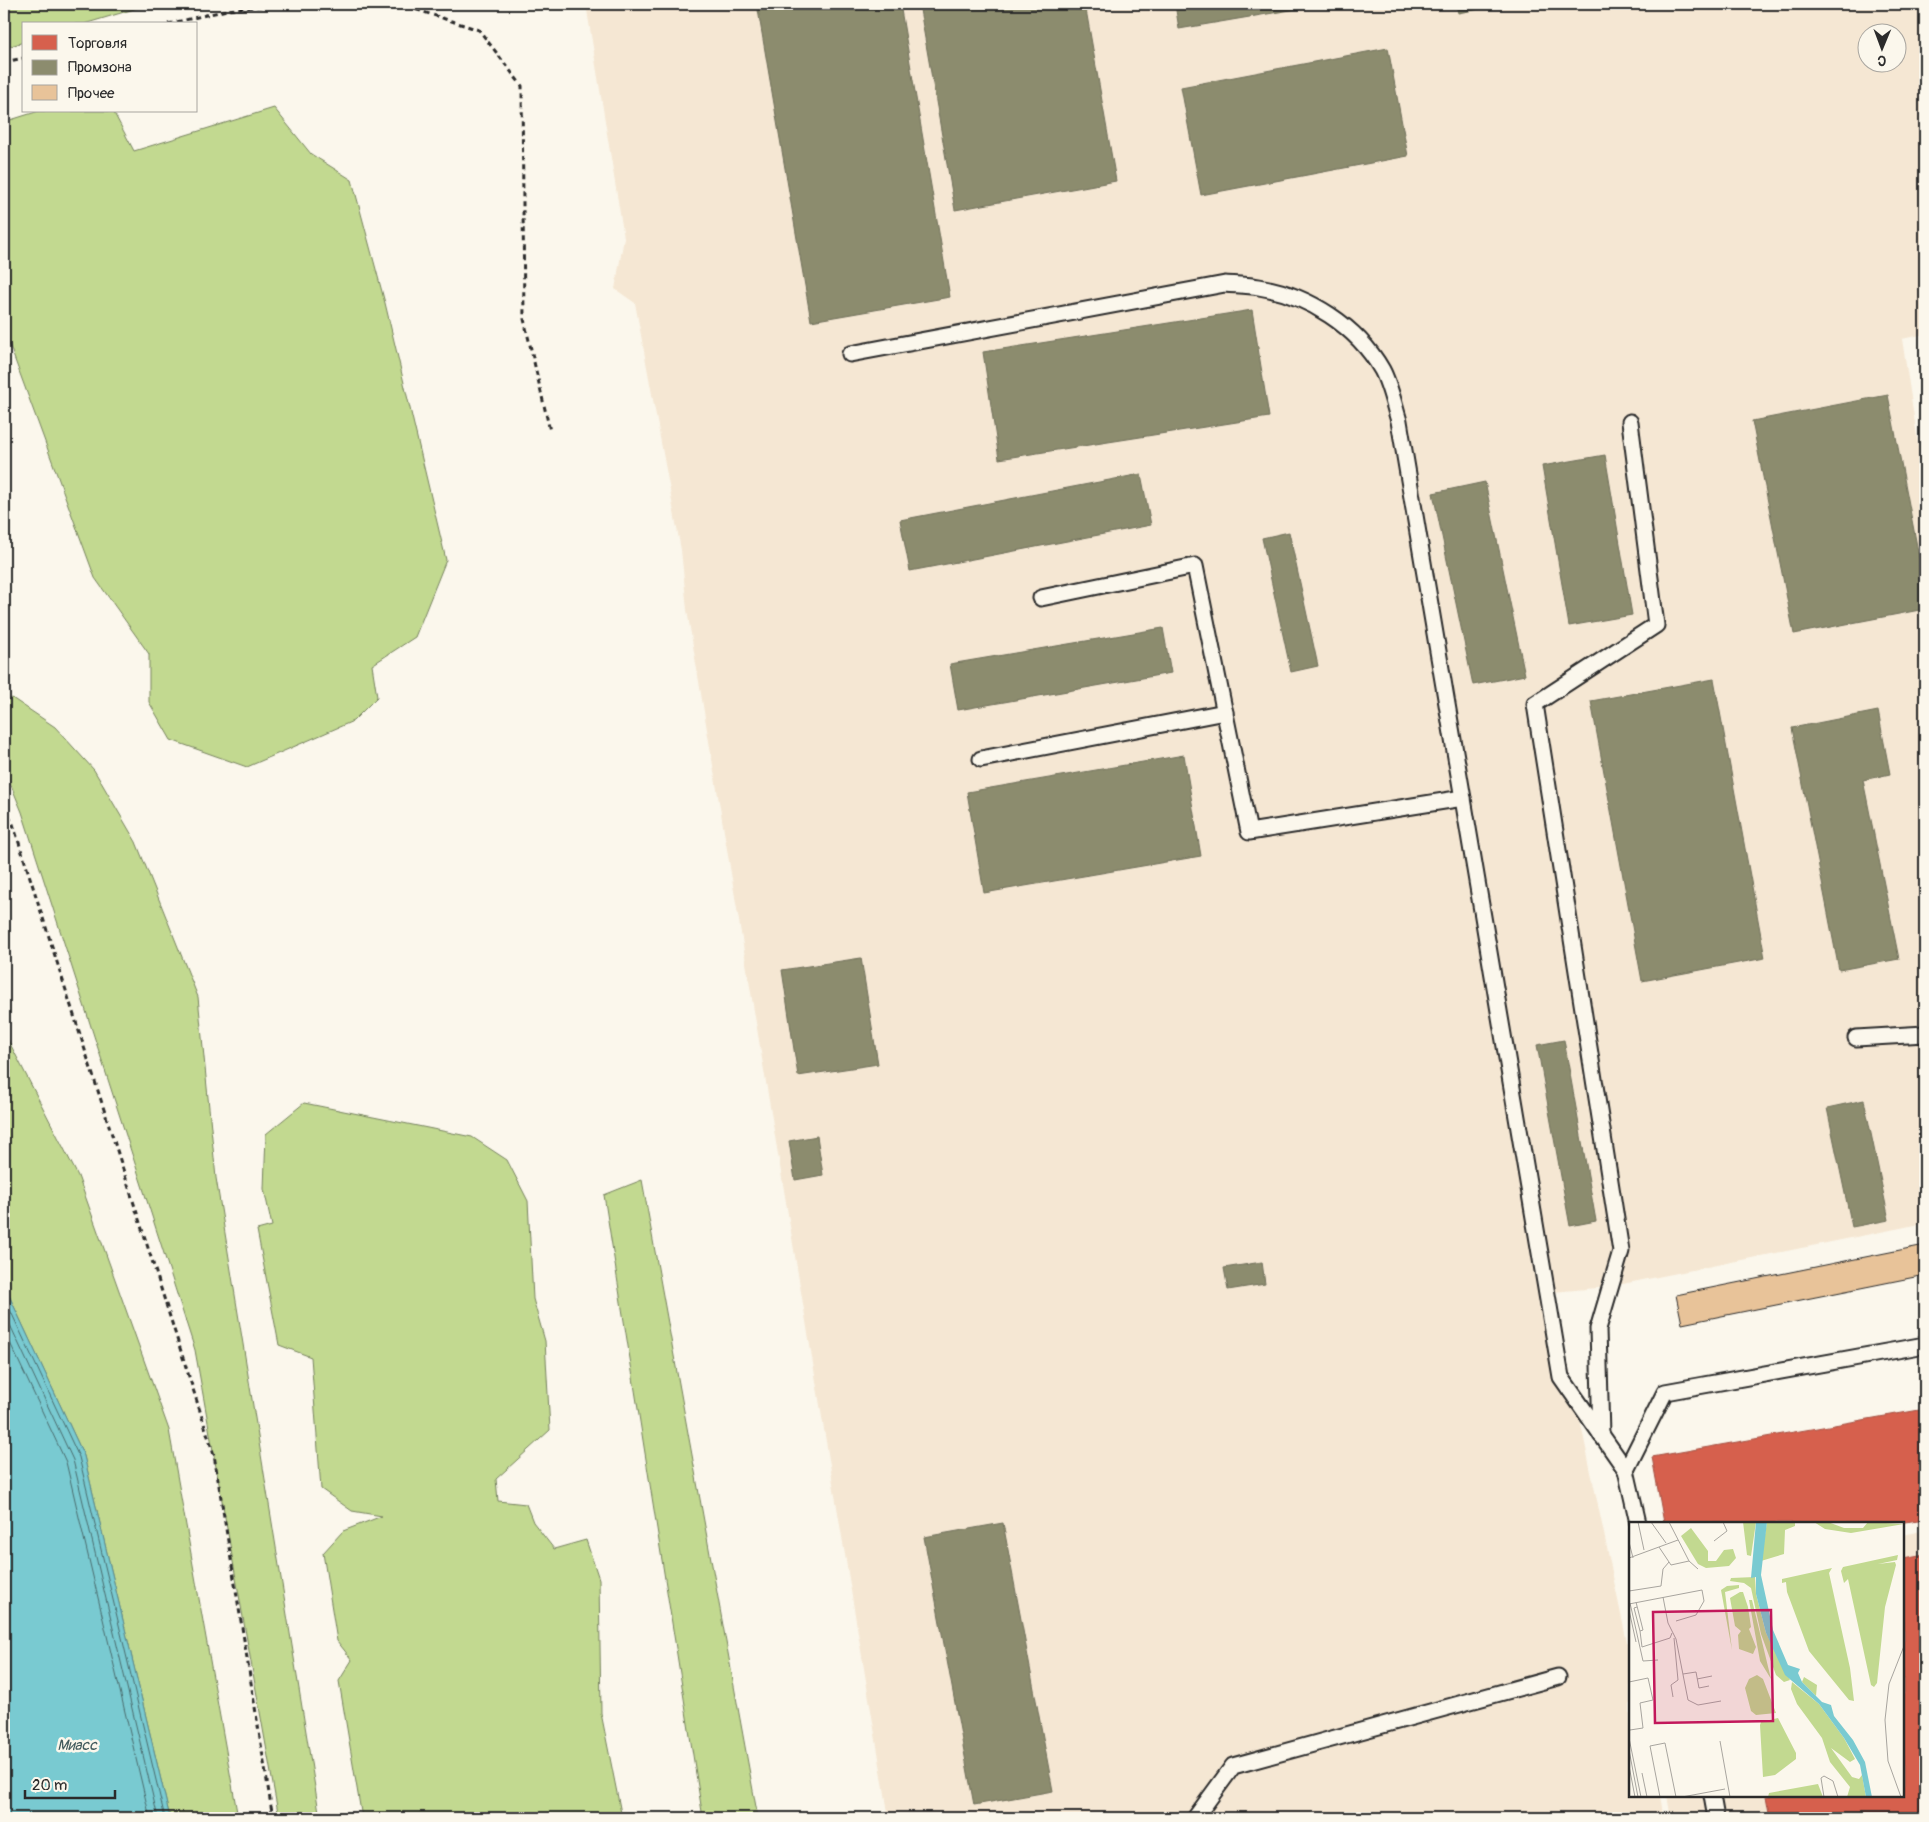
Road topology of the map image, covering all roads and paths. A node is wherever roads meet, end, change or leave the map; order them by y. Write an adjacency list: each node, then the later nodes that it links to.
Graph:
1 (279, 4): 3 (path)
2 (399, 4): 8 (path)
3 (176, 22)
4 (22, 58): 5 (path)
5 (4, 62)
6 (850, 354): 12 (lane)
7 (1630, 422): 17 (lane)
8 (550, 431)
9 (1041, 598): 10 (lane)
10 (1224, 712): 11 (lane); 12 (lane)
11 (981, 759)
12 (1463, 798): 17 (lane)
13 (4, 808): 22 (path)
14 (1925, 1034): 15 (lane)
15 (1856, 1038)
16 (1925, 1345): 18 (lane)
17 (1602, 1435): 18 (lane)
18 (1626, 1470): 19 (lane)
19 (1638, 1522)
20 (1558, 1677): 23 (lane)
21 (1712, 1797): 24 (lane)
22 (273, 1818)
23 (1195, 1818)
24 (1716, 1818)

